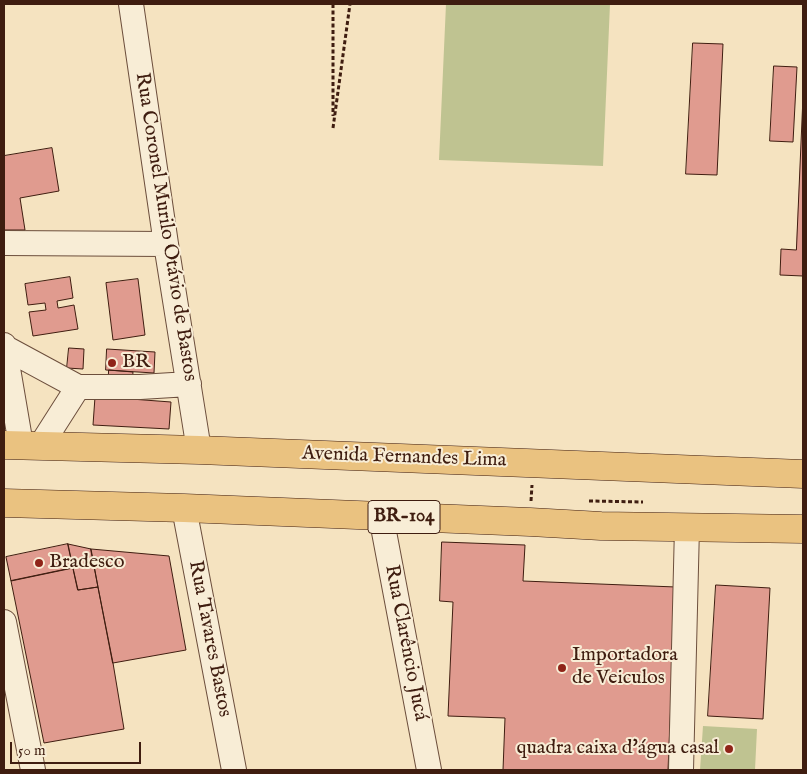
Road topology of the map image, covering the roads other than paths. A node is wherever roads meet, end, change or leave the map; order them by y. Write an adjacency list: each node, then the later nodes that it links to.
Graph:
1 (131, 4): 3 (street, Rua Coronel Murilo Otávio de Bastos)
2 (4, 243): 3 (street)
3 (166, 244): 5 (street, Rua Coronel Murilo Otávio de Bastos)
4 (4, 346): 6 (street); 7 (street)
5 (189, 384): 6 (street); 8 (street, Rua Coronel Murilo Otávio de Bastos)
6 (78, 386): 7 (street)
7 (22, 445): 8 (highway, Avenida Fernandes Lima)
8 (199, 450): 9 (highway, Avenida Fernandes Lima)
9 (803, 474)
10 (4, 503): 11 (highway, BR-104)
11 (184, 508): 12 (highway, BR-104); 17 (street, Rua Tavares Bastos)
12 (381, 516): 13 (highway, BR-104); 18 (street, Rua Clarêncio Jucá)
13 (687, 528): 14 (highway, BR-104); 19 (street)
14 (803, 529)
15 (4, 622): 16 (street)
16 (32, 770)
17 (234, 770)
18 (429, 770)
19 (681, 770)

